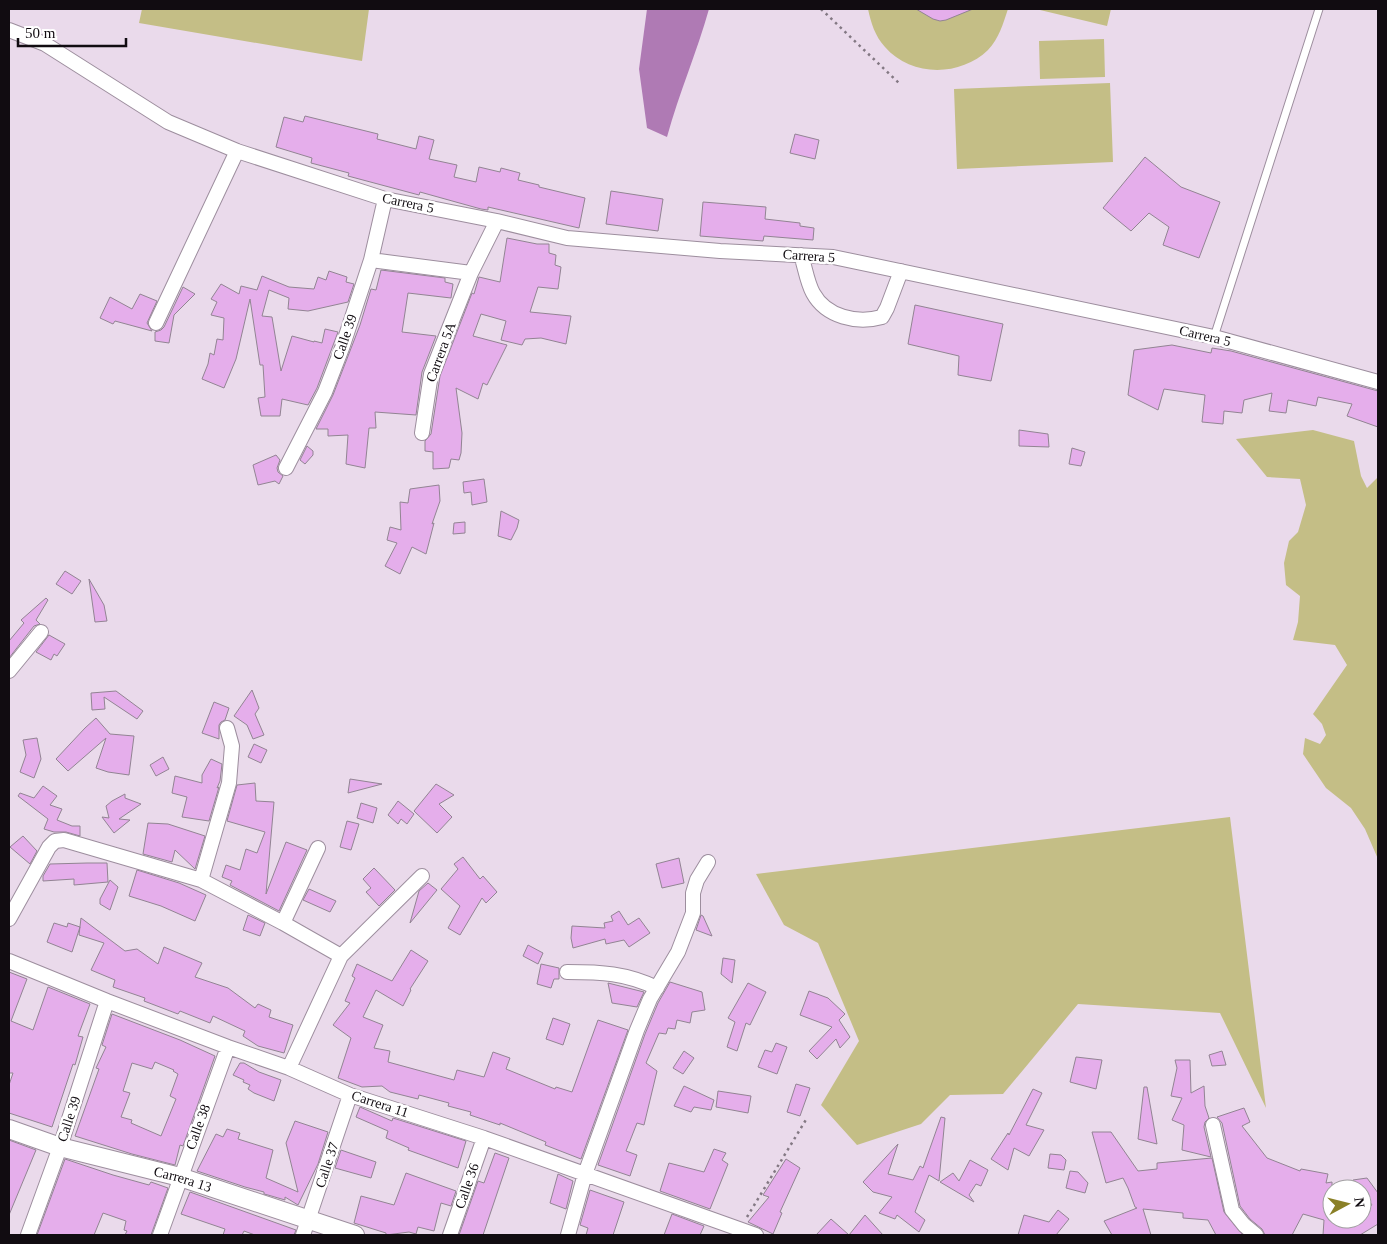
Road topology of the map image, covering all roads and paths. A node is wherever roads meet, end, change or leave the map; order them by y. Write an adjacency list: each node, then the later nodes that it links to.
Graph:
1 (822, 9): 4 (path)
2 (1319, 9): 13 (lane)
3 (9, 30): 5 (street, Carrera 5)
4 (901, 85)
5 (237, 150): 6 (street, Carrera 5); 12 (street)
6 (385, 200): 7 (street, Carrera 5); 9 (street, Calle 39)
7 (497, 220): 8 (street, Carrera 5); 11 (street, Carrera 5A)
8 (801, 255): 10 (street, Carrera 5); 10 (street)
9 (371, 260): 11 (street); 16 (street, Calle 39)
10 (901, 271): 13 (street, Carrera 5)
11 (471, 273): 15 (street, Carrera 5A)
12 (156, 323)
13 (1214, 337): 14 (street, Carrera 5)
14 (1378, 382)
15 (422, 433)
16 (286, 468)
17 (41, 632): 18 (street)
18 (9, 671)
19 (227, 728): 23 (street)
20 (318, 848): 25 (street)
21 (708, 862): 29 (street)
22 (422, 876): 26 (street)
23 (201, 880): 24 (street); 25 (street)
24 (9, 919)
25 (283, 923): 26 (street)
26 (341, 956): 32 (street)
27 (9, 960): 30 (street, Carrera 11)
28 (567, 972): 29 (street)
29 (657, 988): 39 (street)
30 (107, 1001): 31 (street, Carrera 11); 38 (street, Calle 39)
31 (228, 1047): 32 (street, Carrera 11); 40 (street, Calle 38)
32 (288, 1068): 33 (street, Carrera 11)
33 (350, 1095): 37 (street, Carrera 11); 41 (street, Calle 37)
34 (807, 1118): 42 (path)
35 (1213, 1125): 49 (street)
36 (9, 1129): 38 (street, Carrera 13)
37 (484, 1138): 39 (street, Carrera 11); 46 (street, Calle 36)
38 (60, 1147): 40 (street, Carrera 13); 43 (street, Calle 39)
39 (586, 1174): 42 (street, Carrera 11); 47 (street)
40 (180, 1177): 41 (street, Carrera 13); 44 (street, Calle 38)
41 (306, 1228): 45 (street, Carrera 13)
42 (740, 1229): 48 (street, Carrera 11)
43 (28, 1235)
44 (160, 1235)
45 (354, 1235)
46 (450, 1235)
47 (568, 1235)
48 (756, 1235)
49 (1256, 1235)

